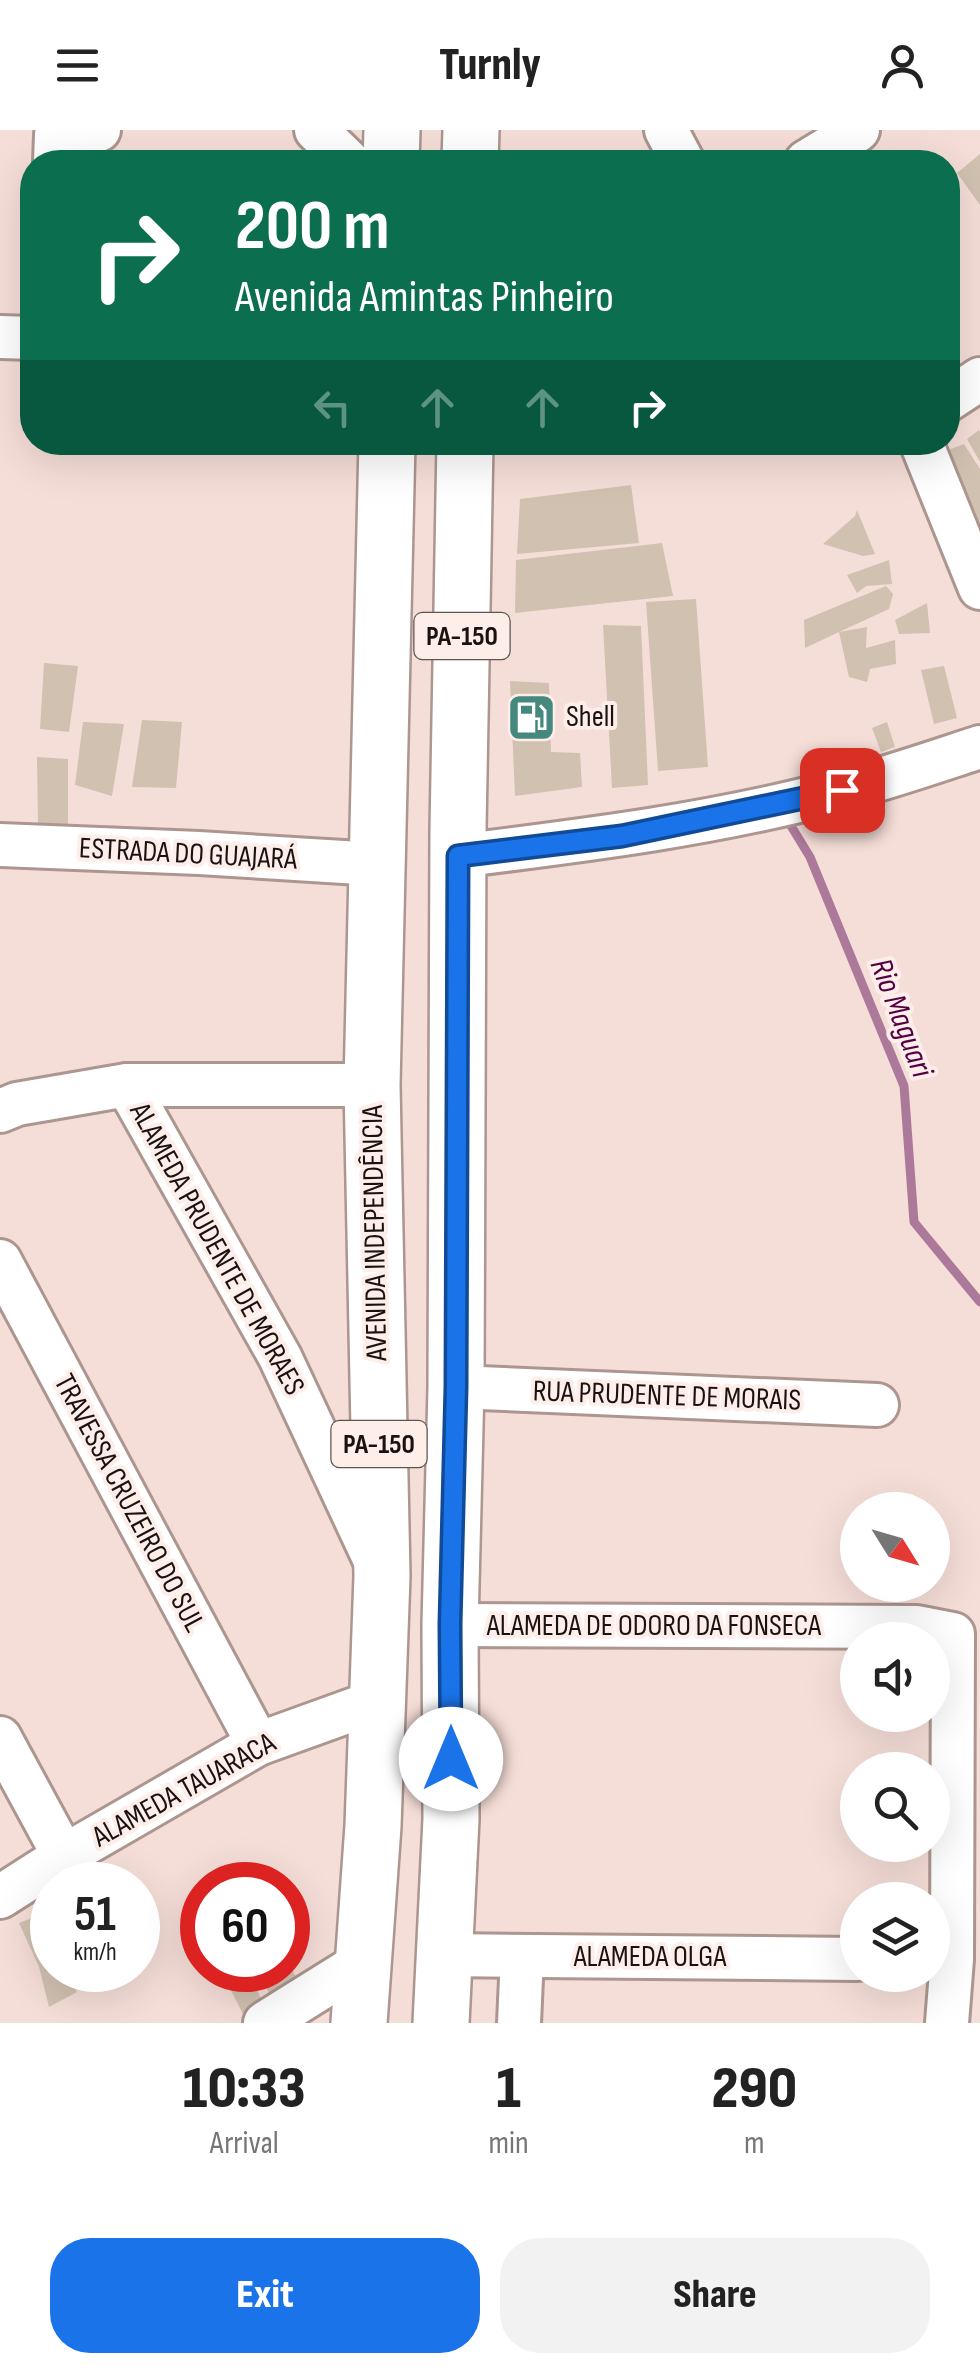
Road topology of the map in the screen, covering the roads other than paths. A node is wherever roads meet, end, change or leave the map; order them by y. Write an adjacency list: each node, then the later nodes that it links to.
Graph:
1 (98, 130): 4 (street)
2 (316, 130): 5 (street)
3 (858, 130): 6 (street)
4 (56, 143)
5 (337, 150)
6 (827, 150)
7 (386, 455): 14 (main road, AVENIDA INDEPENDÊNCIA / PA-150)
8 (465, 455): 13 (main road, PA-150)
9 (926, 455): 10 (street)
10 (980, 588)
11 (980, 747): 13 (street)
12 (0, 844): 14 (street, ESTRADA DO GUAJARÁ)
13 (458, 856): 19 (main road, PA-150)
14 (376, 864): 16 (main road, AVENIDA INDEPENDÊNCIA / PA-150)
15 (126, 1085): 16 (street); 17 (street); 21 (street, ALAMEDA PRUDENTE DE MORAES)
16 (372, 1085): 21 (main road, AVENIDA INDEPENDÊNCIA / PA-150)
17 (0, 1112)
18 (0, 1261): 25 (street, TRAVESSA CRUZEIRO DO SUL)
19 (456, 1387): 20 (street, RUA PRUDENTE DE MORAIS); 22 (main road, PA-150)
20 (878, 1404)
21 (382, 1576): 23 (main road, AVENIDA INDEPENDÊNCIA / PA-150)
22 (450, 1624): 26 (main road, PA-150); 33 (street, ALAMEDA DE ODORO DA FONSECA)
23 (377, 1701): 25 (street, ALAMEDA TAUARACA); 27 (main road, AVENIDA INDEPENDÊNCIA / PA-150)
24 (0, 1738): 28 (street)
25 (258, 1744): 28 (street, ALAMEDA TAUARACA)
26 (451, 1819): 27 (main road); 30 (main road, PA-150)
27 (373, 1826): 34 (main road, AVENIDA INDEPENDÊNCIA / PA-150)
28 (64, 1856): 29 (street, ALAMEDA TAUARACA)
29 (0, 1897)
30 (443, 1955): 31 (street, ALAMEDA OLGA); 37 (main road, PA-150)
31 (522, 1956): 32 (street, ALAMEDA OLGA); 38 (street)
32 (840, 1959)
33 (955, 1960): 39 (street)
34 (364, 1962): 35 (street); 36 (main road, AVENIDA INDEPENDÊNCIA / PA-150)
35 (266, 2023)
36 (359, 2023)
37 (441, 2023)
38 (520, 2023)
39 (947, 2023)

